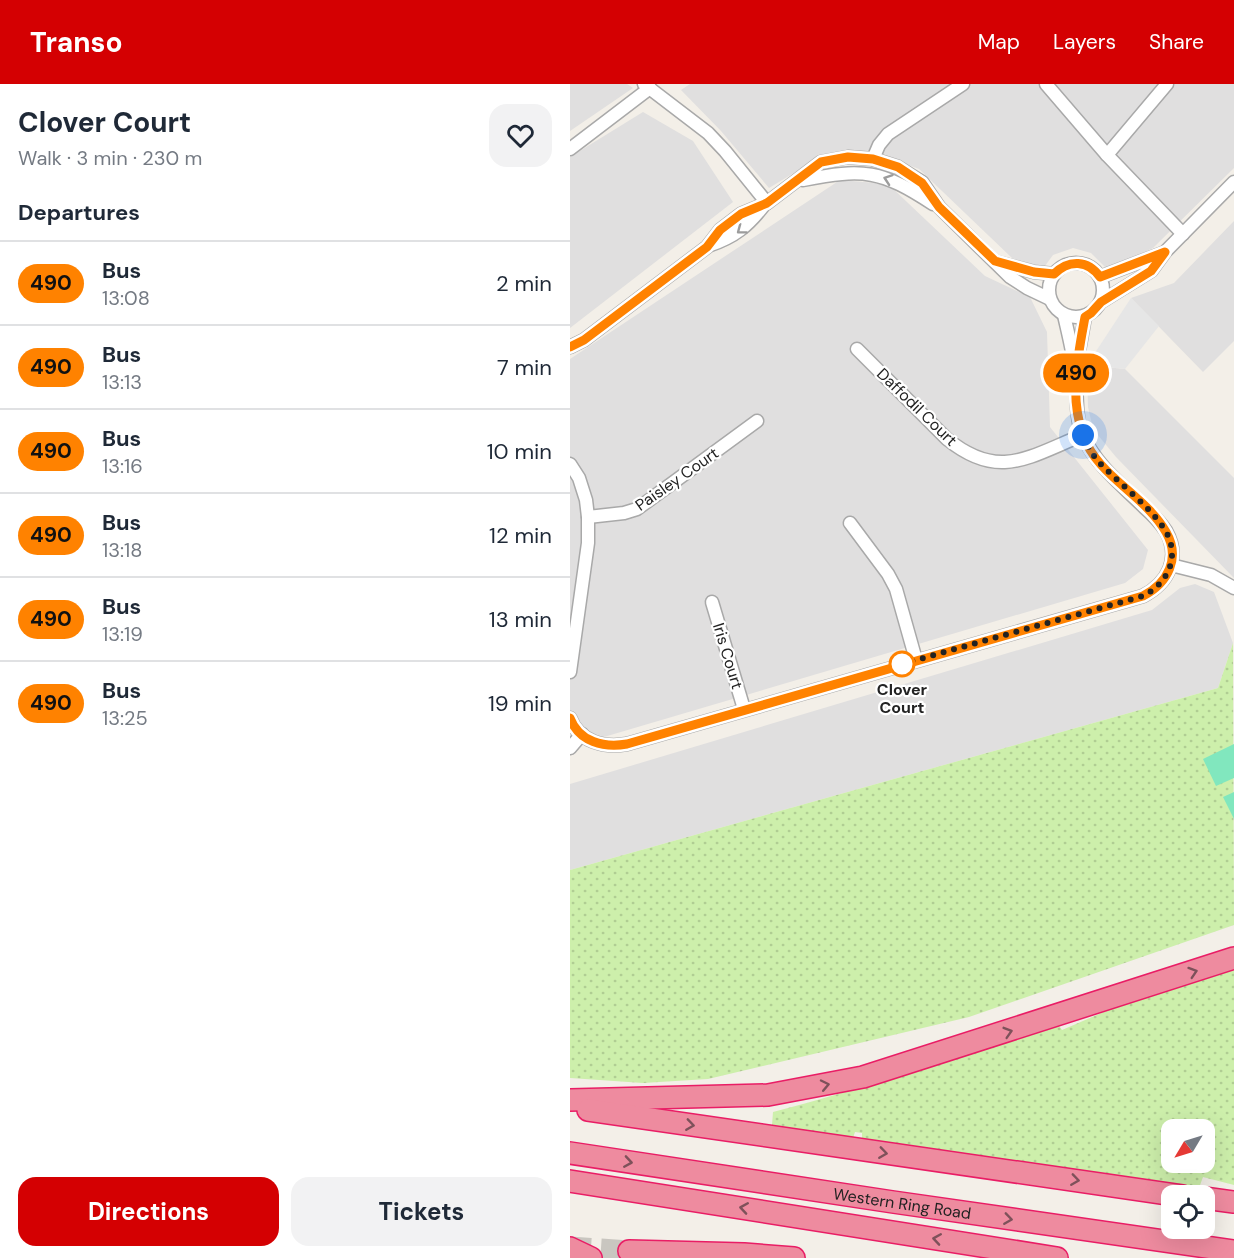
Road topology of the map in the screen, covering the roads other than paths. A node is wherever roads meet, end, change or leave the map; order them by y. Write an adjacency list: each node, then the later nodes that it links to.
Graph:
1 (963, 84): 7 (street)
2 (1046, 84): 6 (street)
3 (1167, 84): 6 (street)
4 (647, 86): 5 (street); 10 (street)
5 (570, 149)
6 (1107, 155): 12 (street)
7 (873, 159): 8 (street); 11 (street)
8 (799, 180): 10 (street); 11 (street, one-way to 8)
9 (1234, 182): 12 (street)
10 (767, 203): 21 (street)
11 (939, 207): 14 (street)
12 (1184, 234): 13 (street)
13 (1165, 252): 16 (street); 18 (street)
14 (995, 261): 15 (street); 17 (street)
15 (1054, 274): 16 (street); 17 (street)
16 (1100, 277): 18 (street)
17 (1050, 299): 19 (street)
18 (1101, 302): 20 (street)
19 (1064, 315): 20 (street); 25 (street)
20 (1085, 317): 25 (street)
21 (584, 340): 22 (street); 24 (street)
22 (570, 347)
23 (857, 350): 27 (street, Daffodil Court)
24 (570, 356)
25 (1076, 370): 27 (street)
26 (757, 421): 29 (street, Paisley Court)
27 (1083, 435): 31 (street)
28 (570, 464): 29 (street)
29 (588, 517): 35 (street)
30 (850, 523): 34 (street)
31 (1171, 565): 32 (street); 34 (street)
32 (1234, 588)
33 (712, 602): 36 (street, Iris Court)
34 (916, 660): 36 (street)
35 (570, 672)
36 (744, 709): 38 (street)
37 (570, 718): 38 (street)
38 (582, 734): 39 (street)
39 (570, 748)
40 (1234, 958): 41 (highway, one-way to 40)
41 (570, 1100)
42 (570, 1107): 45 (highway, one-way to 45)
43 (570, 1153): 50 (highway, Western Ring Road, one-way to 50)
44 (570, 1181): 53 (highway, Western Ring Road, one-way to 44)
45 (1161, 1193)
46 (1215, 1199): 47 (highway)
47 (1234, 1202)
48 (570, 1248): 51 (highway)
49 (629, 1251): 52 (highway)
50 (1234, 1251): 54 (highway)
51 (591, 1258)
52 (794, 1258)
53 (1057, 1258)
54 (1210, 1258)

